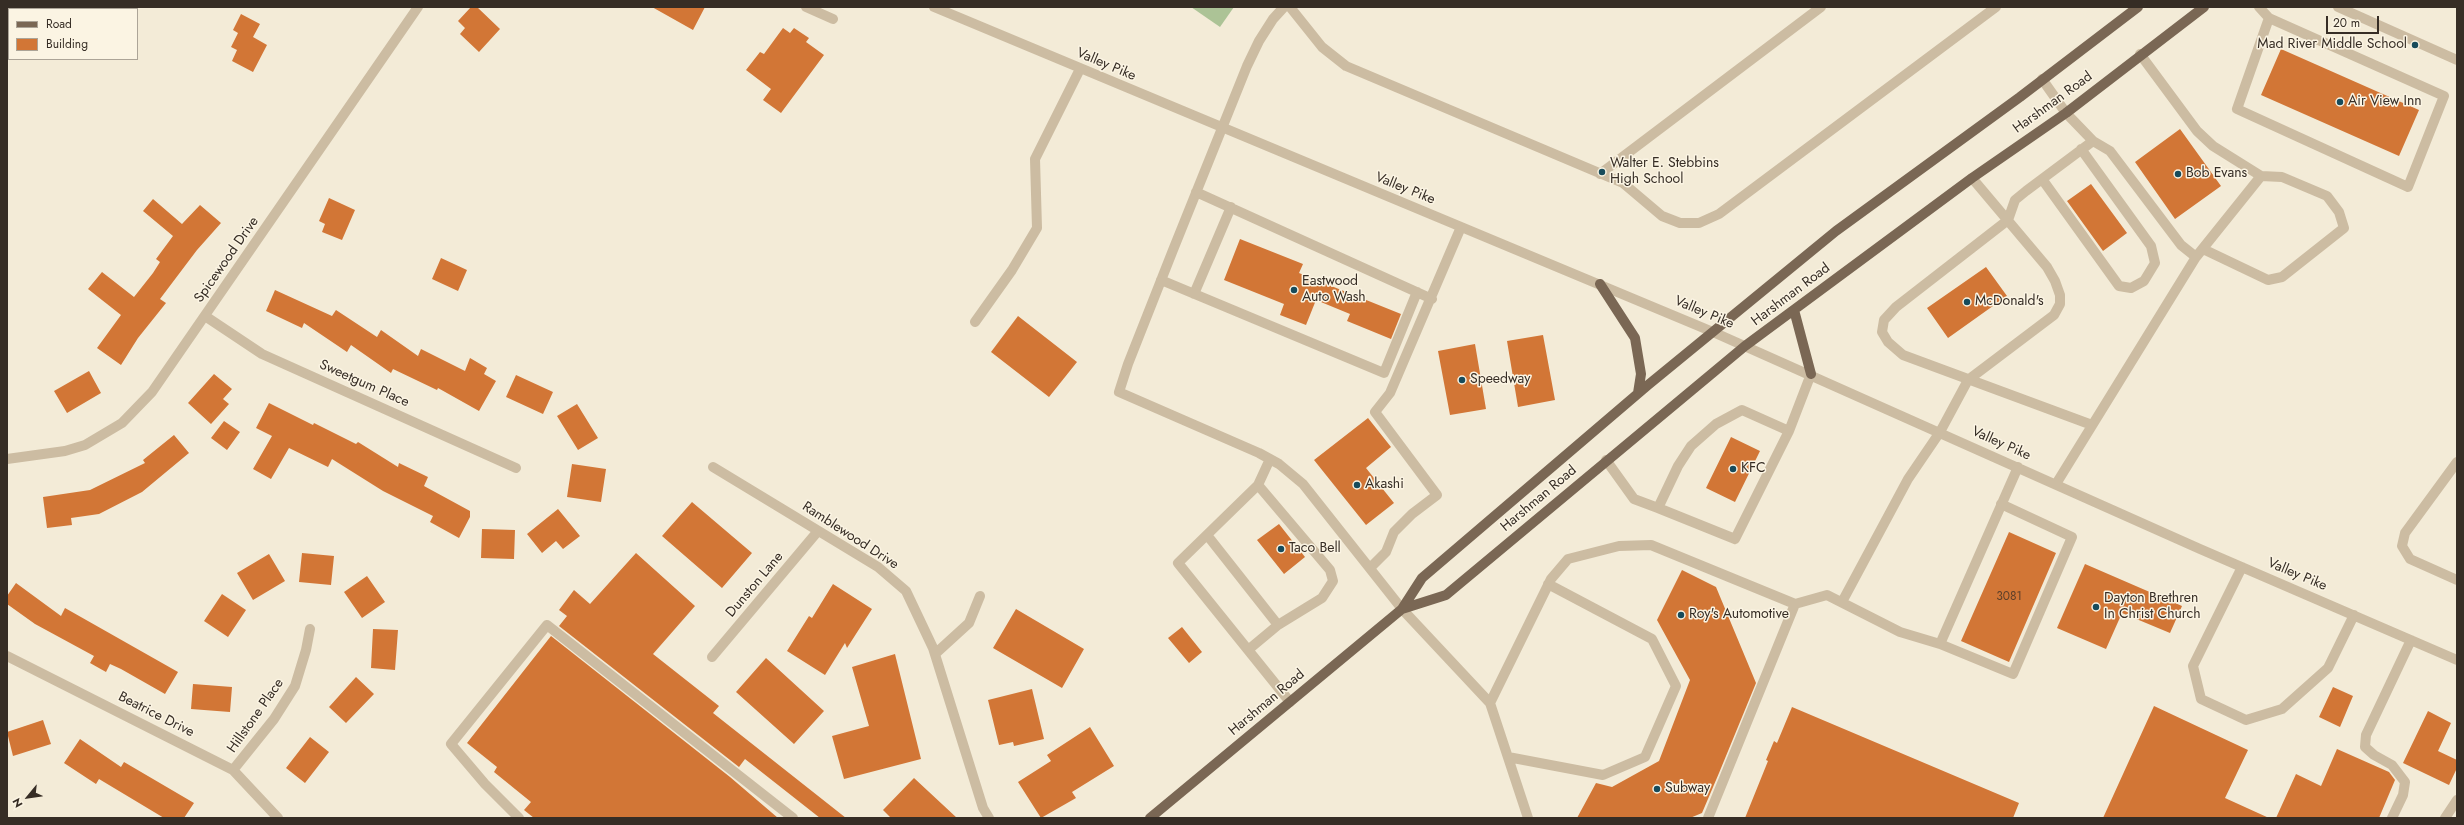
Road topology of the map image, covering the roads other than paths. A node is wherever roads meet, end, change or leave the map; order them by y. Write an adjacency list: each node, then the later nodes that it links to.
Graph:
1 (418, 7): 38 (street, Spicewood Drive)
2 (806, 7): 13 (street)
3 (934, 7): 16 (street, Valley Pike)
4 (1284, 7): 19 (street)
5 (1290, 7): 22 (street)
6 (1821, 7): 22 (street)
7 (1996, 7): 22 (street)
8 (2138, 7): 17 (main road, Harshman Road)
9 (2204, 7): 14 (main road, Harshman Road)
10 (2259, 7): 12 (street)
11 (2338, 7): 15 (street)
12 (2269, 18): 12 (street)
13 (833, 19)
14 (2140, 54): 18 (main road, Harshman Road); 23 (street)
15 (2457, 60)
16 (1080, 69): 19 (street, Valley Pike); 39 (street)
17 (2042, 80): 18 (street); 40 (main road, Harshman Road)
18 (2066, 113): 20 (street); 24 (main road, Harshman Road)
19 (1222, 129): 26 (street); 29 (street, Valley Pike)
20 (2093, 141): 21 (street); 31 (street)
21 (2081, 149): 25 (street); 25 (street)
22 (1600, 174)
23 (2261, 176): 30 (street); 30 (street)
24 (1972, 178): 28 (street); 37 (main road, Harshman Road)
25 (2042, 179): 28 (street)
26 (1196, 192): 27 (street); 32 (street)
27 (1231, 207): 34 (street); 35 (street)
28 (2008, 220): 43 (street); 43 (street)
29 (1461, 227): 33 (street, Valley Pike); 36 (street)
30 (2203, 248): 31 (street)
31 (2196, 257): 45 (street)
32 (1161, 280): 35 (street); 49 (street)
33 (1600, 284): 40 (street, Valley Pike); 44 (main road)
34 (1417, 292): 35 (street); 36 (street)
35 (1194, 294)
36 (1432, 299): 63 (street)
37 (1794, 310): 41 (main road, Harshman Road); 42 (main road)
38 (205, 316): 48 (street, Spicewood Drive); 54 (street, Sweetgum Place)
39 (975, 322)
40 (1713, 332): 41 (street, Valley Pike); 44 (main road, Harshman Road)
41 (1745, 346): 42 (street, Valley Pike); 50 (main road, Harshman Road)
42 (1811, 374): 46 (street); 47 (street, Valley Pike)
43 (1968, 380): 45 (street); 47 (street)
44 (1638, 393): 69 (main road, Harshman Road)
45 (2092, 425): 56 (street)
46 (1789, 430): 59 (street); 59 (street)
47 (1940, 432): 53 (street, Valley Pike); 67 (street)
48 (7, 459)
49 (1270, 459): 57 (street); 63 (street)
50 (1606, 460): 59 (street); 69 (main road, Harshman Road)
51 (2457, 462): 55 (street)
52 (713, 467): 60 (street, Ramblewood Drive)
53 (2018, 467): 56 (street, Valley Pike); 58 (street)
54 (516, 468)
55 (2454, 472): 64 (street)
56 (2056, 484): 62 (street, Valley Pike)
57 (1258, 485): 61 (street); 71 (street)
58 (2001, 504): 74 (street); 74 (street)
59 (1658, 508)
60 (818, 531): 76 (street, Ramblewood Drive); 78 (street, Dunston Lane)
61 (1207, 535): 71 (street); 75 (street)
62 (2242, 567): 70 (street, Valley Pike); 70 (street)
63 (1370, 568): 69 (street)
64 (2457, 580)
65 (1548, 584): 68 (street); 81 (street); 82 (street)
66 (980, 596): 76 (street)
67 (1842, 602): 68 (street); 74 (street)
68 (1794, 604): 91 (street)
69 (1402, 609): 80 (main road, Harshman Road); 81 (street)
70 (2354, 615): 73 (street, Valley Pike)
71 (1278, 624): 75 (street)
72 (310, 629): 83 (street, Hillstone Place)
73 (2411, 640): 79 (street, Valley Pike); 92 (street)
74 (1940, 644)
75 (1248, 650): 80 (street)
76 (935, 654): 88 (street, Ramblewood Drive)
77 (7, 656): 83 (street, Beatrice Drive)
78 (712, 657)
79 (2457, 660)
80 (1290, 702): 89 (main road, Harshman Road)
81 (1490, 703): 82 (street)
82 (1508, 757): 90 (street)
83 (233, 770): 85 (street, Beatrice Drive)
84 (2457, 800): 93 (street)
85 (278, 818)
86 (520, 818): 87 (street)
87 (794, 818)
88 (989, 818)
89 (1150, 818)
90 (1528, 818)
91 (1708, 818)
92 (2392, 818)
93 (2445, 818)

